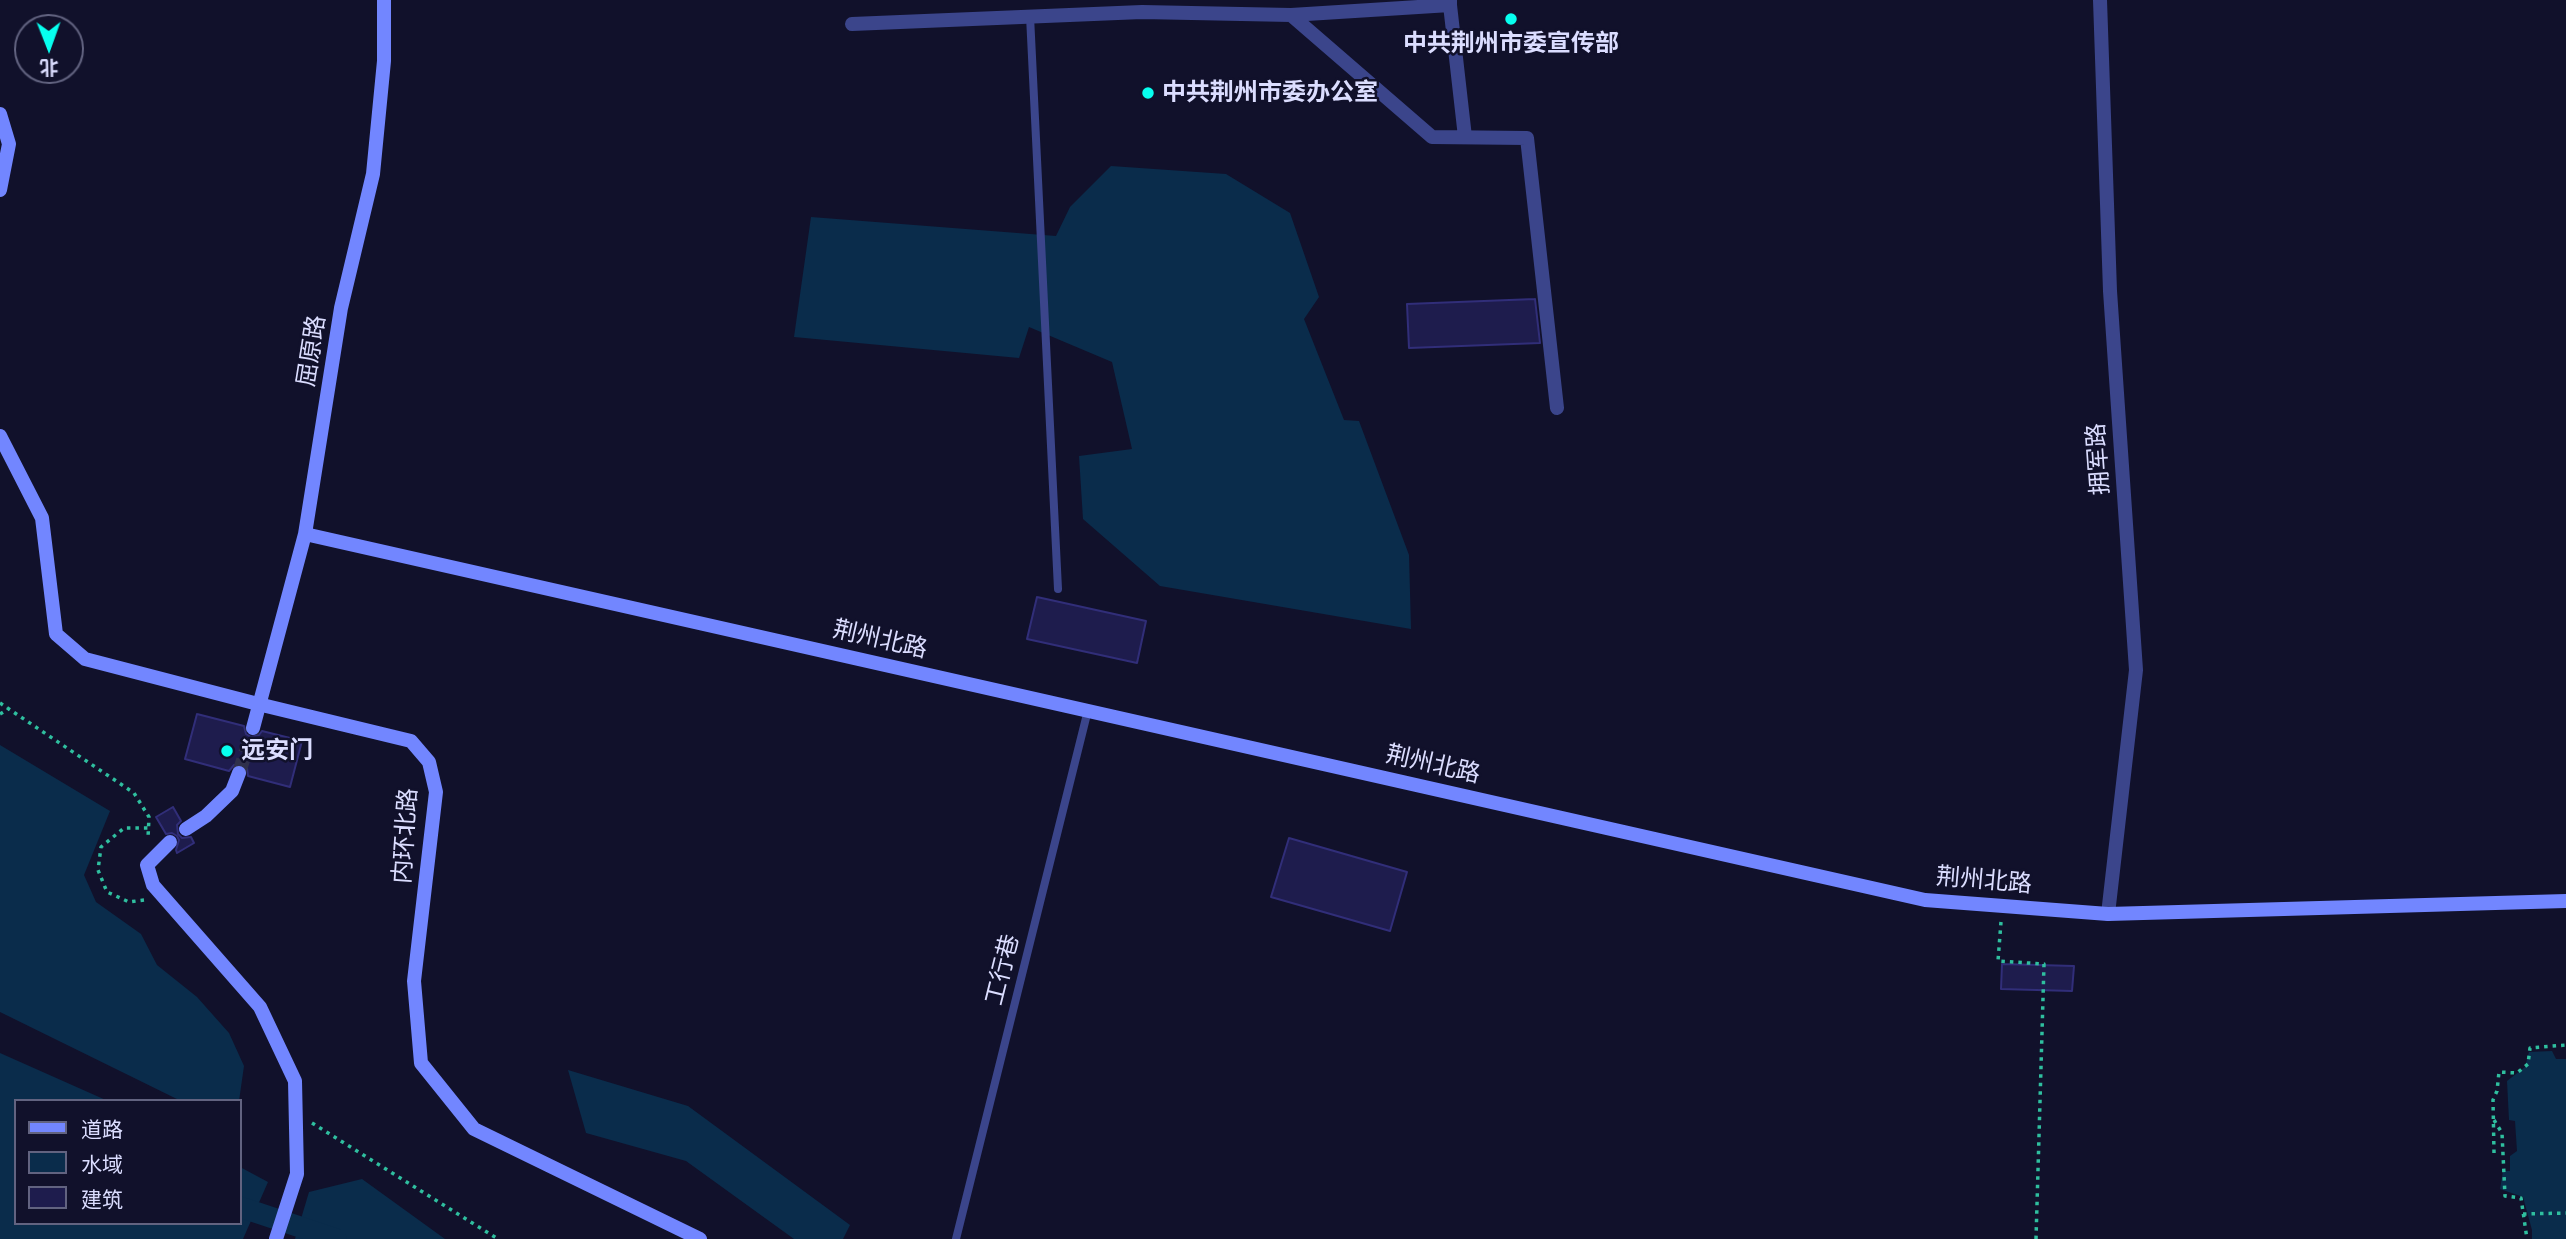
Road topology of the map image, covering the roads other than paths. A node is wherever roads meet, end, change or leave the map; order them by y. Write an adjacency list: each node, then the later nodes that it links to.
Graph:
1 (384, 0): 13 (street, 屈原路)
2 (2100, 0): 22 (street, 拥军路)
3 (1450, 2): 5 (street); 9 (street)
4 (1142, 6): 5 (street); 6 (street)
5 (1291, 15): 9 (street)
6 (1030, 16): 7 (street); 14 (lane)
7 (852, 24)
8 (0, 114): 10 (street)
9 (1465, 137): 11 (street)
10 (0, 190)
11 (1557, 408)
12 (0, 436): 15 (street, 内环北路)
13 (305, 534): 15 (street, 屈原路); 16 (street, 荆州北路)
14 (1058, 589)
15 (258, 705): 17 (street, 屈原路); 24 (street, 内环北路)
16 (1088, 710): 22 (street, 荆州北路); 25 (lane, 工行巷)
17 (253, 729)
18 (239, 773): 19 (street)
19 (186, 830)
20 (170, 842): 23 (street)
21 (2566, 901): 22 (street, 荆州北路)
22 (2108, 914)
23 (276, 1239)
24 (700, 1239)
25 (956, 1239)

